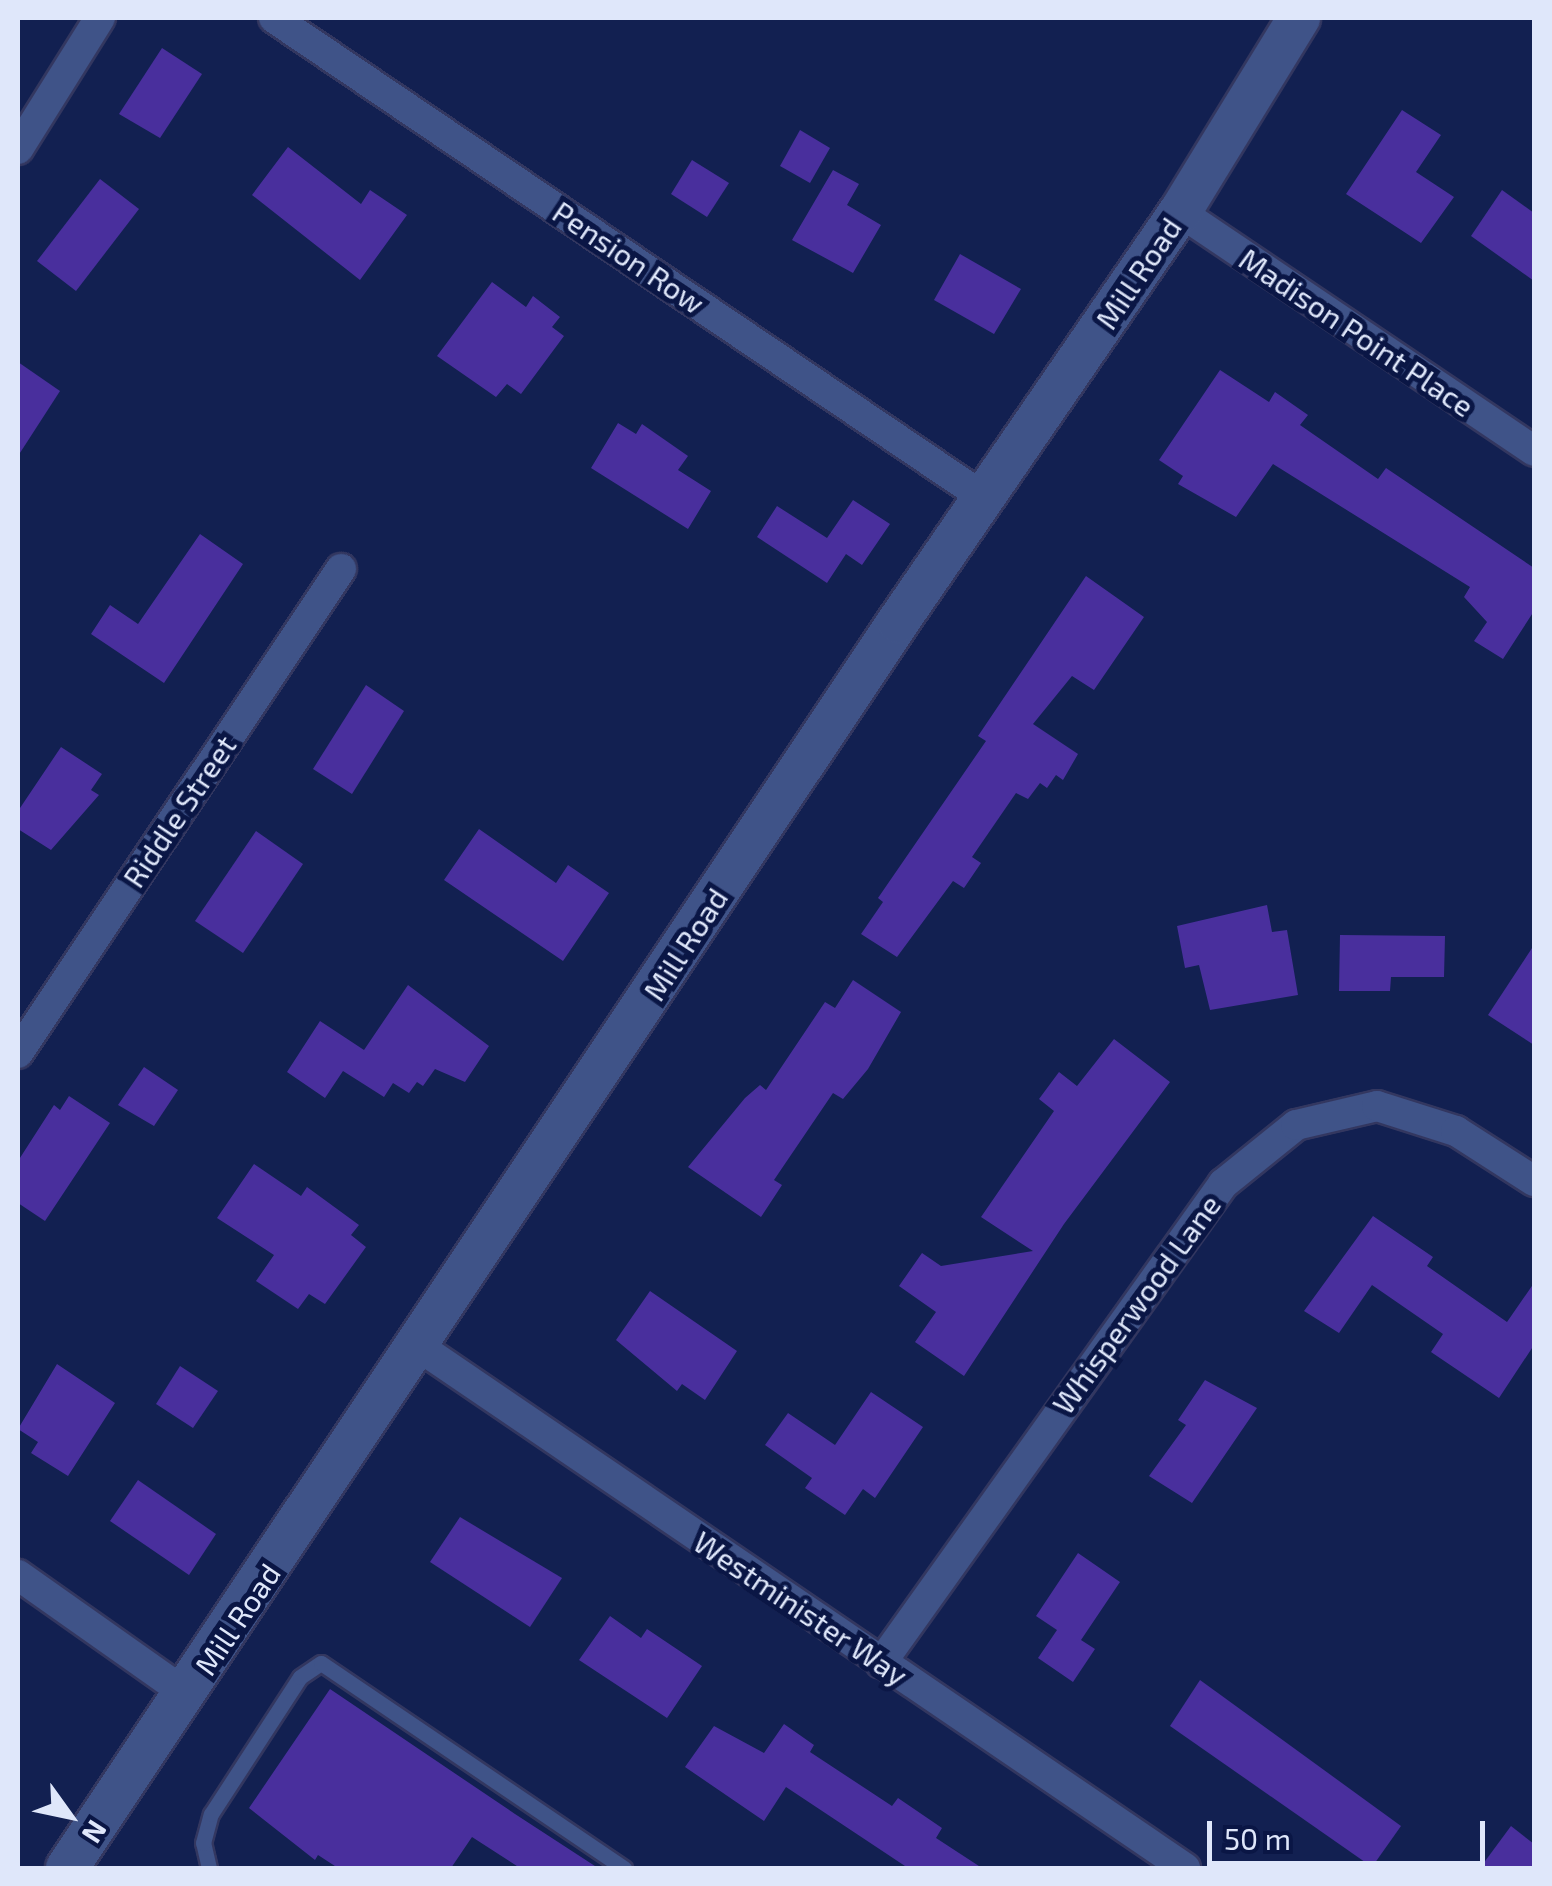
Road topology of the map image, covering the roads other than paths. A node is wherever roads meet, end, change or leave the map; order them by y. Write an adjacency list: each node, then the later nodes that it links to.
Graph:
1 (100, 18): 4 (street)
2 (274, 18): 7 (street, Pension Row)
3 (1299, 18): 5 (street, Mill Road)
4 (18, 149)
5 (1180, 212): 6 (street, Madison Point Place); 7 (street, Mill Road)
6 (1534, 452)
7 (984, 497): 11 (street, Mill Road)
8 (341, 569): 9 (street, Riddle Street)
9 (18, 1053)
10 (1534, 1181): 13 (street, Whisperwood Lane)
11 (418, 1346): 13 (street, Westminister Way); 14 (street, Mill Road)
12 (18, 1575): 14 (street)
13 (881, 1663): 18 (street, Westminister Way)
14 (187, 1694): 15 (street, Mill Road)
15 (67, 1868)
16 (208, 1868): 17 (lane)
17 (624, 1868)
18 (1185, 1868)

